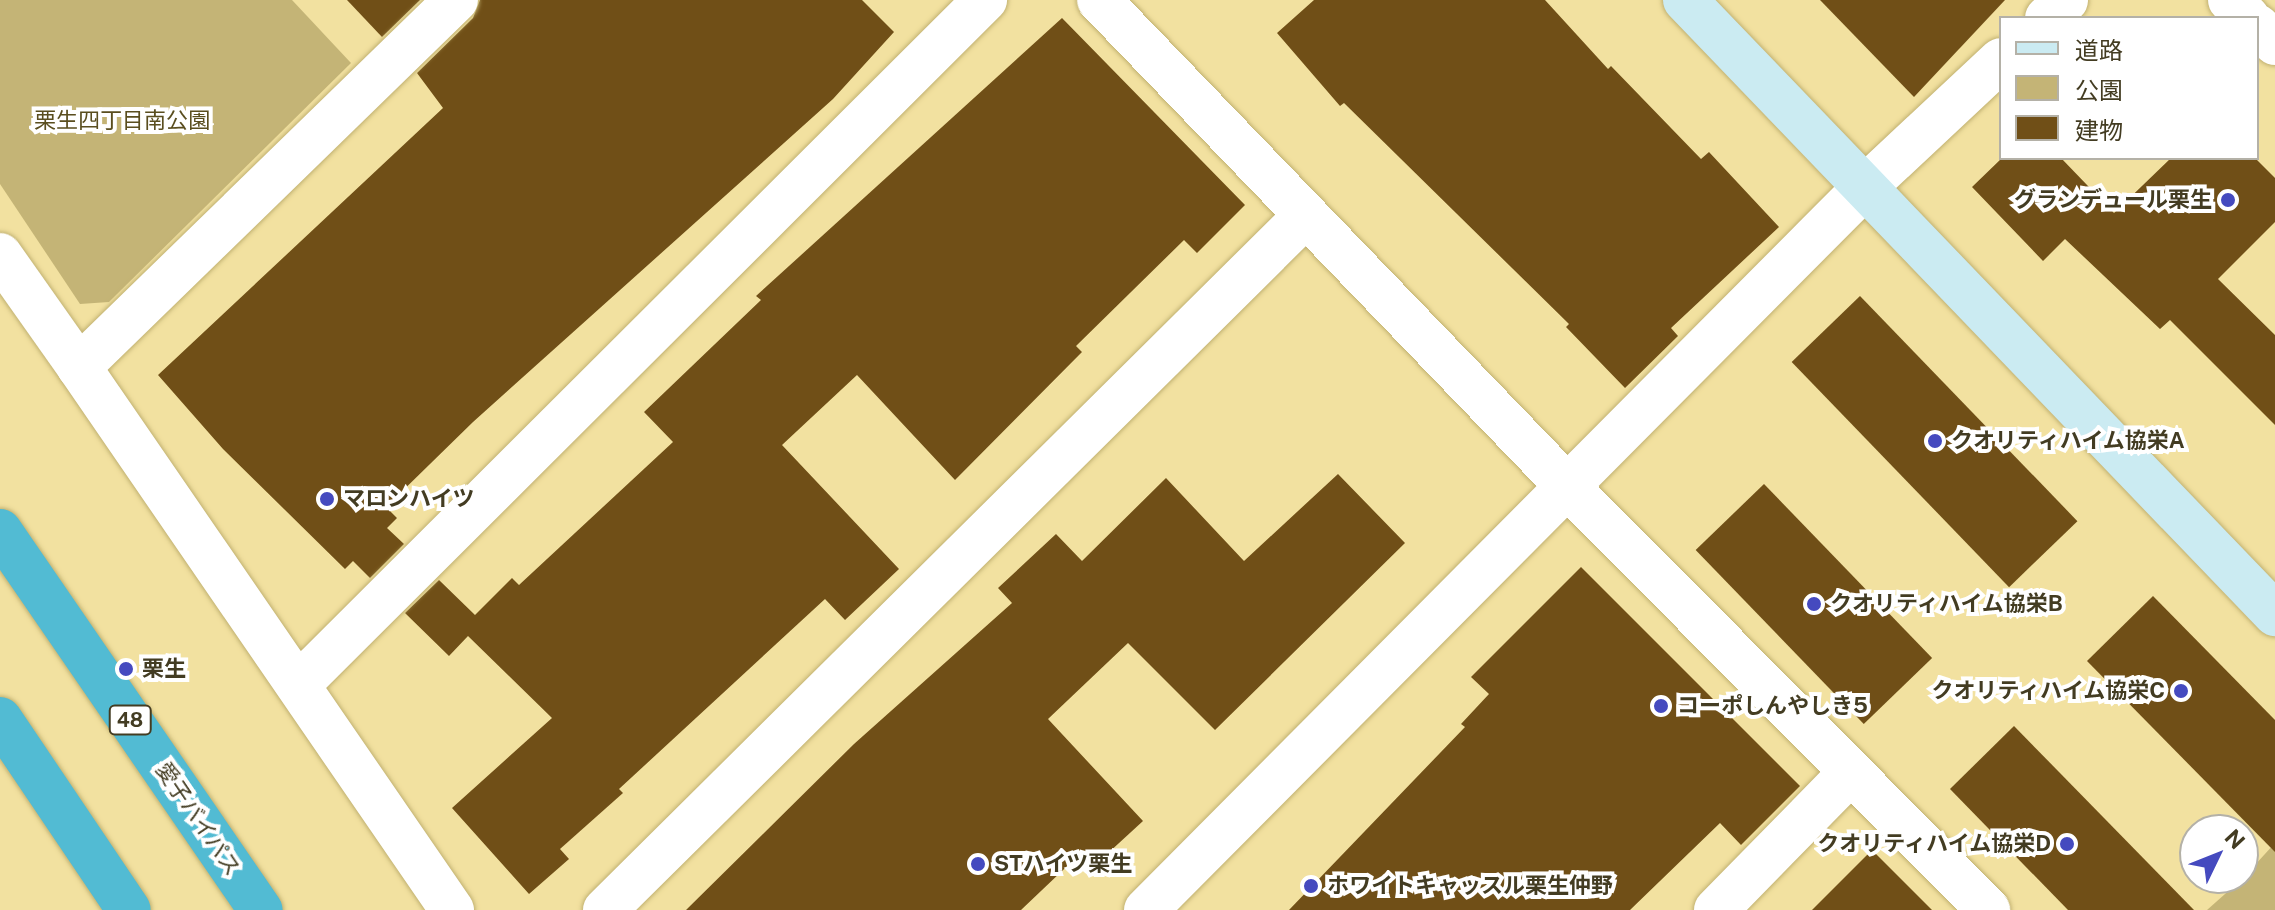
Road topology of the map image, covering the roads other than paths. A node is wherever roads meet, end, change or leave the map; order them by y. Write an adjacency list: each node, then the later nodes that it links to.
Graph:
1 (456, 0): 15 (street)
2 (985, 0): 19 (street)
3 (1099, 0): 13 (street)
4 (1685, 0): 12 (street)
5 (2066, 0): 7 (street)
6 (2230, 0): 8 (street)
7 (2049, 16)
8 (2246, 16)
9 (2259, 28): 10 (street)
10 (2275, 43)
11 (1999, 62): 12 (street)
12 (1864, 188): 16 (street); 18 (street)
13 (1306, 215): 16 (street); 25 (street)
14 (0, 255): 15 (street)
15 (79, 367): 19 (street)
16 (1569, 488): 21 (street); 26 (street)
17 (0, 531): 23 (highway, 愛子バイパス / 48)
18 (2275, 614)
19 (299, 684): 24 (street)
20 (0, 719): 22 (highway)
21 (1849, 774): 27 (street); 28 (street)
22 (129, 910)
23 (260, 910)
24 (452, 910)
25 (605, 910)
26 (1146, 910)
27 (1716, 910)
28 (1988, 910)

